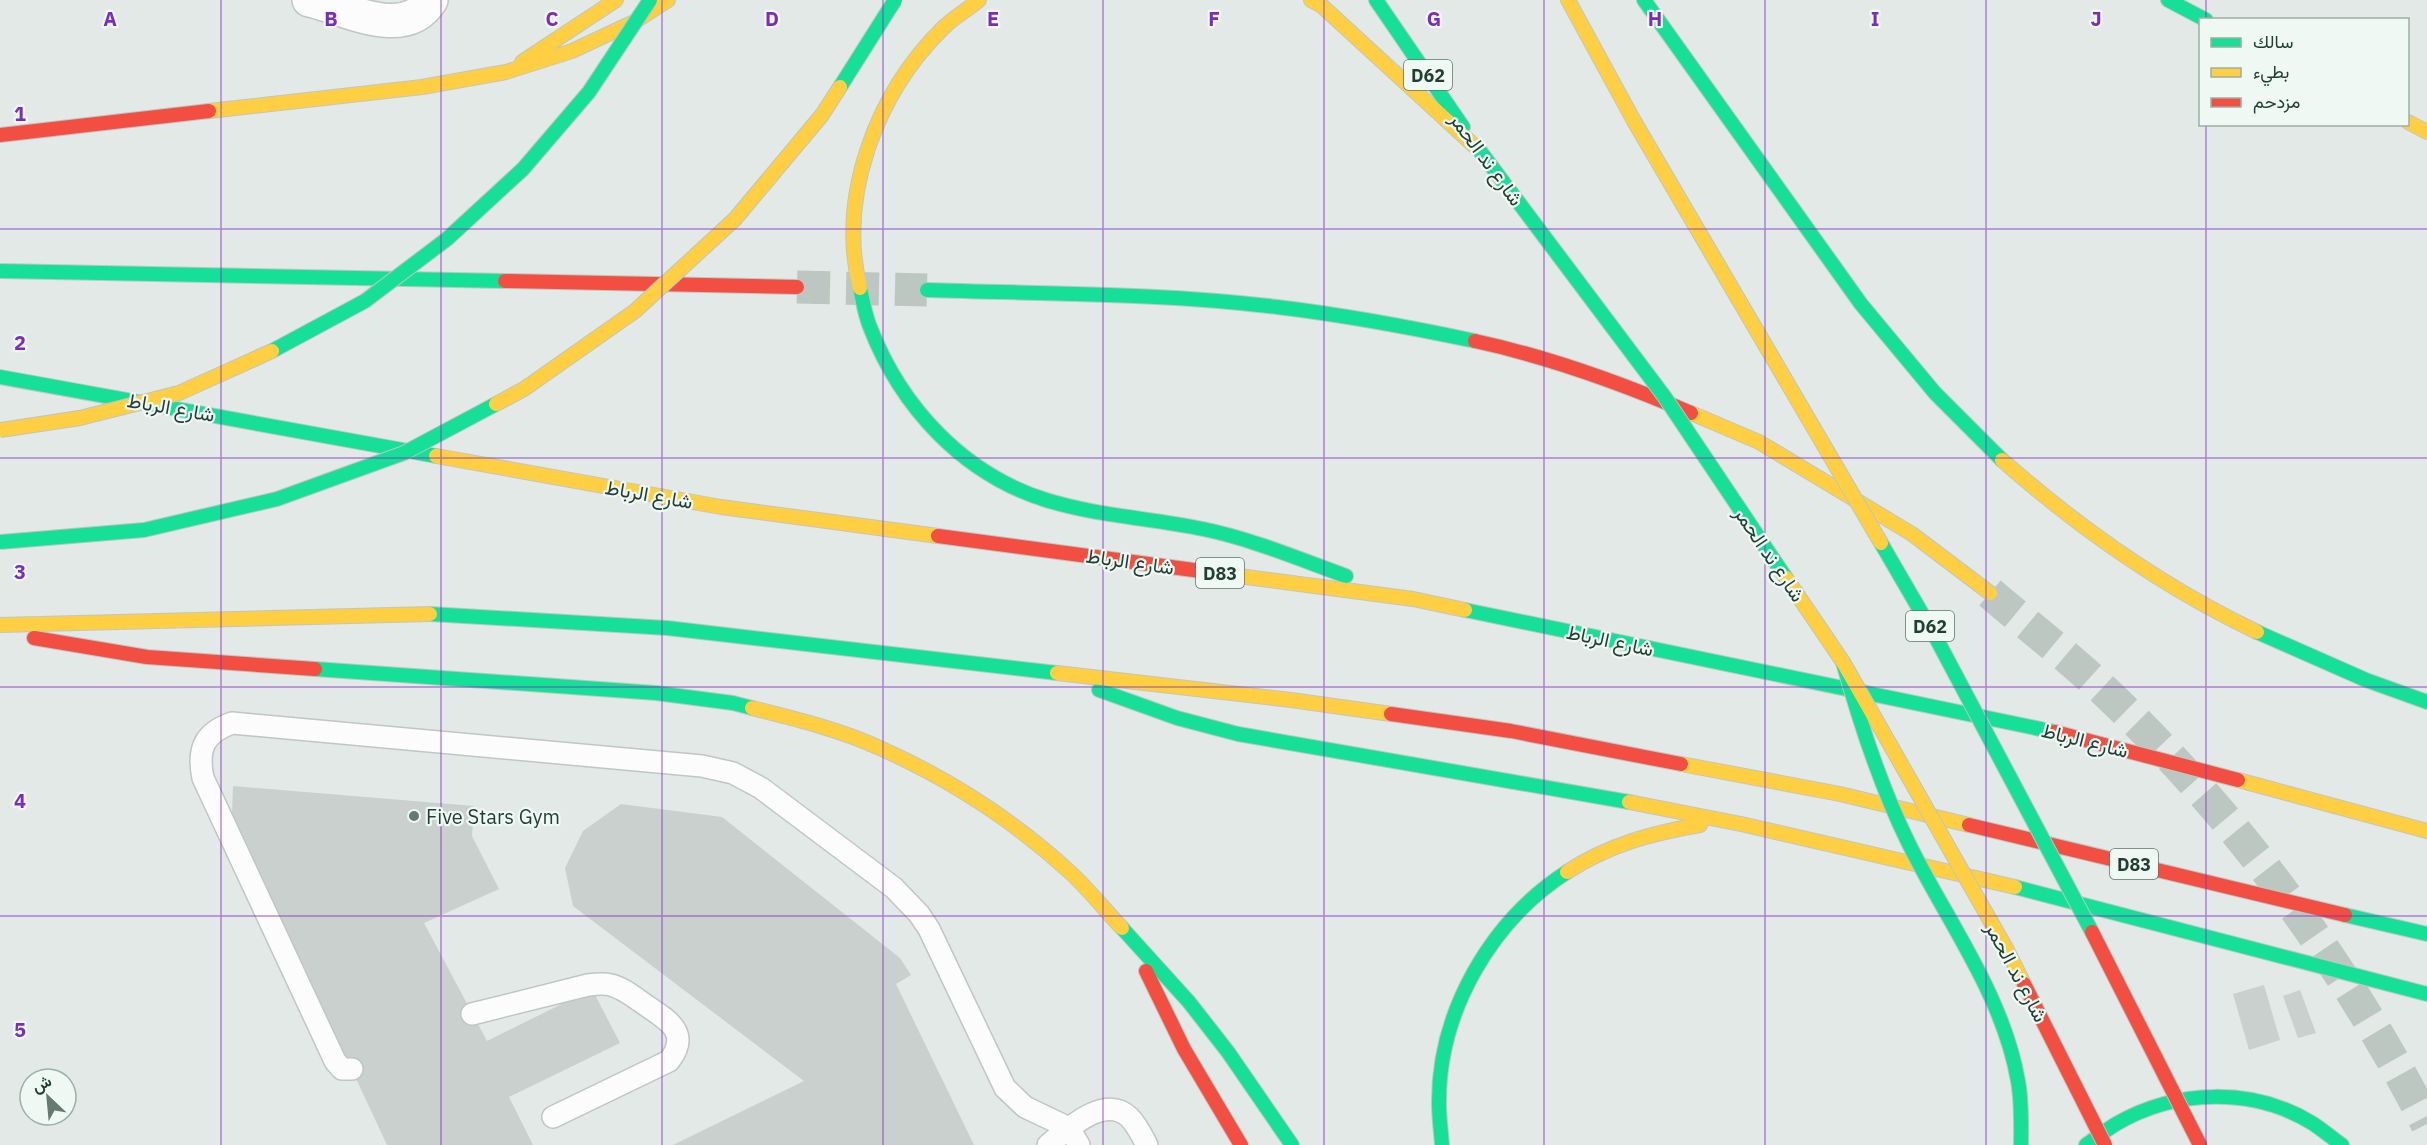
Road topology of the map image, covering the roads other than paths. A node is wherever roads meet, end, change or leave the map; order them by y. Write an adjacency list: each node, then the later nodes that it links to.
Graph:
1 (309, 0): 2 (street)
2 (431, 0)
3 (616, 0): 14 (main road)
4 (650, 0): 23 (main road, bridge)
5 (668, 0): 14 (main road)
6 (895, 0): 24 (main road, bridge)
7 (979, 0): 26 (main road)
8 (1311, 0): 18 (main road)
9 (1376, 0): 18 (main road, شارع ند الحمر / D62)
10 (1568, 0): 49 (main road, D62, bridge)
11 (1644, 0): 31 (main road)
12 (2168, 0): 13 (main road)
13 (2202, 18)
14 (506, 72): 17 (main road)
15 (2409, 123): 16 (main road)
16 (2427, 132)
17 (0, 135)
18 (1480, 151): 29 (main road, شارع ند الحمر / D62, bridge)
19 (0, 271): 20 (main road)
20 (797, 287)
21 (927, 290): 25 (main road)
22 (0, 377): 26 (main road, شارع الرباط / D83)
23 (0, 430)
24 (0, 542)
25 (1990, 593)
26 (1413, 599): 33 (main road, شارع الرباط / D83)
27 (0, 625): 30 (main road, D83)
28 (0, 632): 34 (main road)
29 (1843, 662): 46 (main road, bridge); 48 (main road, شارع ند الحمر / D62, bridge)
30 (1047, 671): 32 (main road); 35 (main road, D83)
31 (2427, 702)
32 (1741, 824): 36 (main road); 45 (main road)
33 (2427, 831)
34 (1126, 932): 43 (main road); 44 (main road)
35 (2427, 934)
36 (2427, 994)
37 (472, 1014): 39 (lane)
38 (352, 1069): 40 (lane)
39 (553, 1117)
40 (1074, 1137): 41 (lane); 42 (lane)
41 (1048, 1145)
42 (1147, 1145)
43 (1241, 1145)
44 (1292, 1145)
45 (1442, 1145)
46 (2021, 1145)
47 (2086, 1145): 50 (main road)
48 (2105, 1145)
49 (2200, 1145)
50 (2342, 1145)

